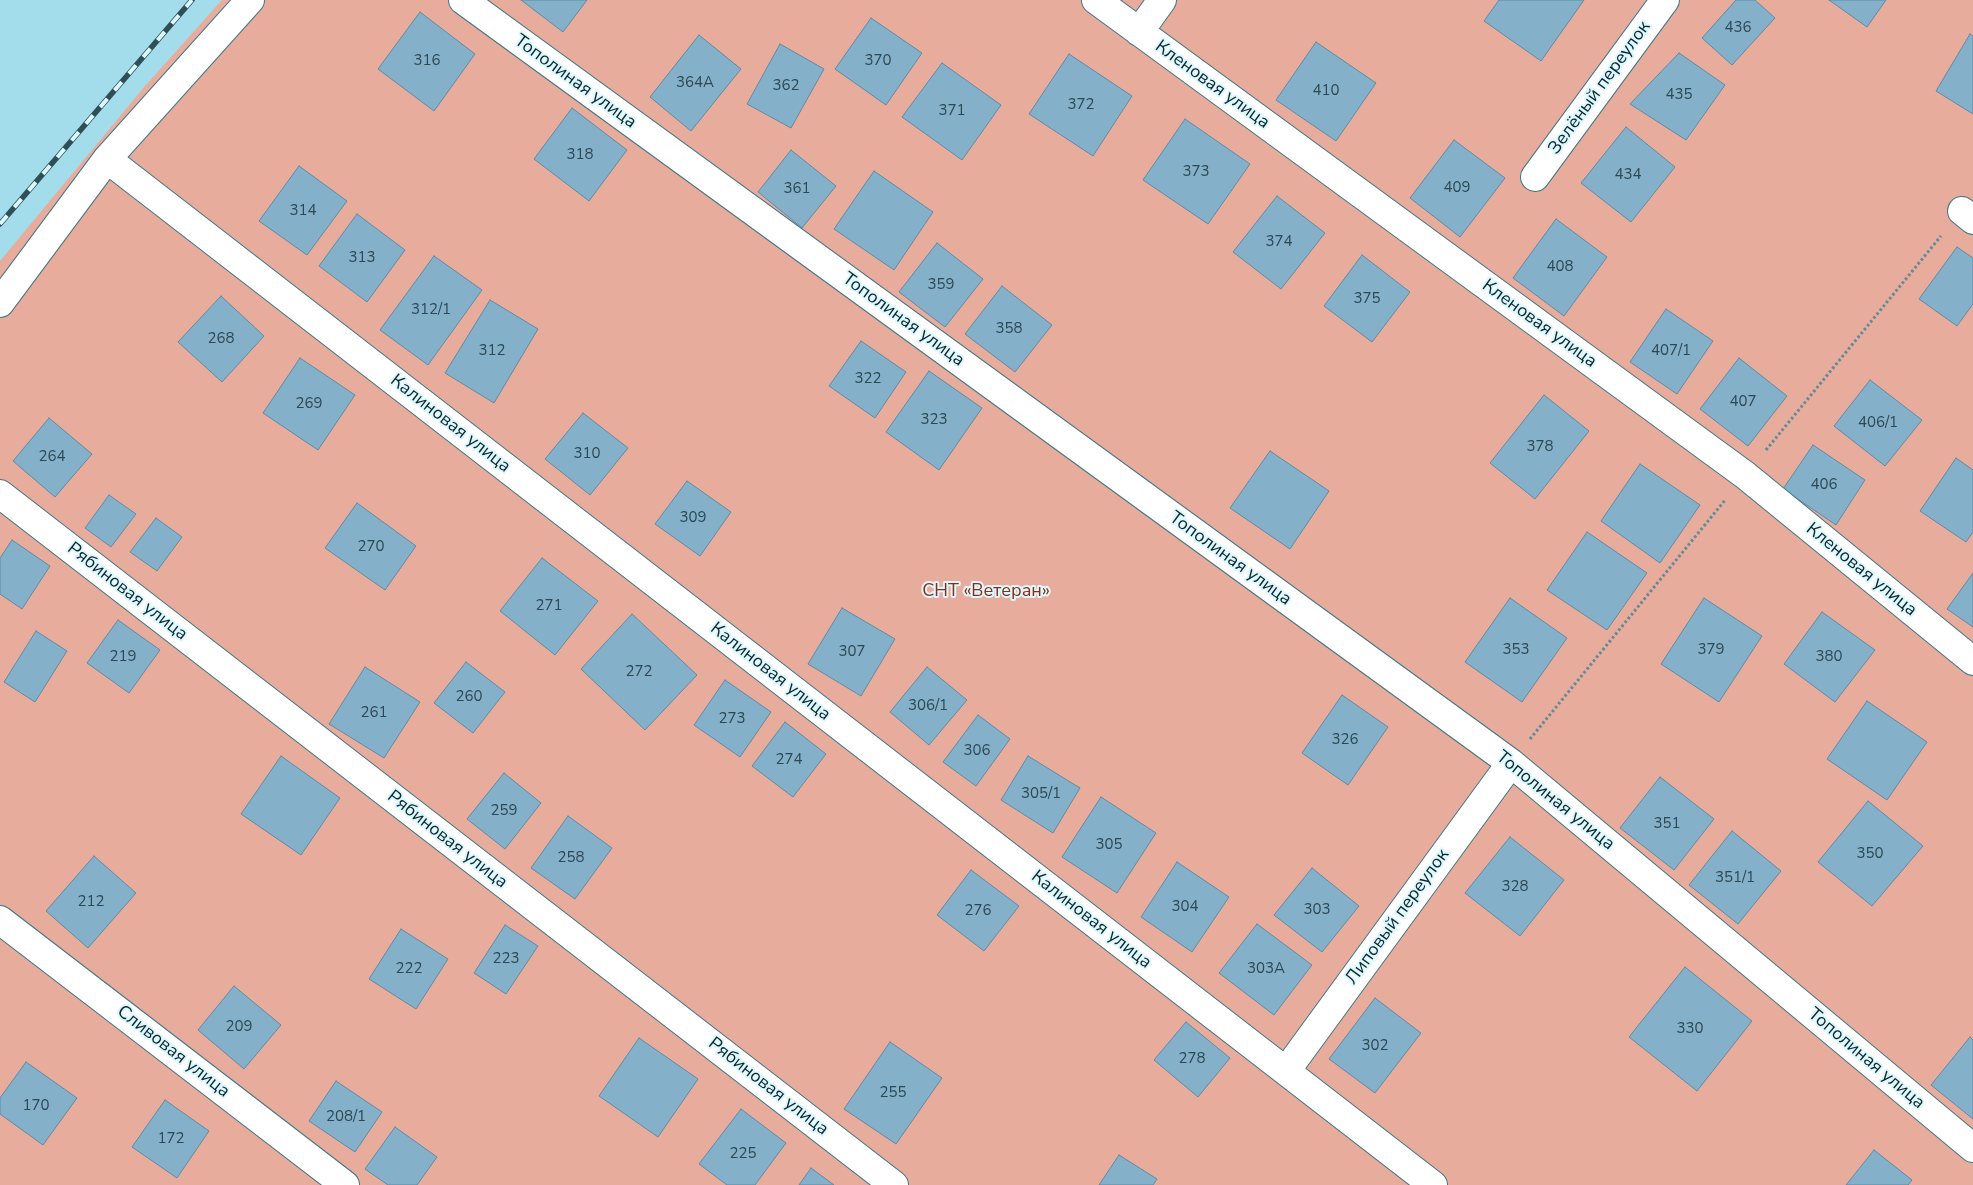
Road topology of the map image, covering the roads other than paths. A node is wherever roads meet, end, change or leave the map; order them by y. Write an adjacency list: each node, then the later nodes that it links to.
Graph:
1 (250, 0): 7 (street)
2 (463, 0): 12 (street, Тополиная улица)
3 (1096, 0): 6 (street, Кленовая улица)
4 (1162, 0): 6 (street)
5 (1665, 0): 8 (street, Зелёный переулок)
6 (1139, 32): 11 (street, Кленовая улица)
7 (107, 159): 9 (street); 14 (street, Калиновая улица)
8 (1535, 177)
9 (0, 304)
10 (0, 494): 17 (street, Рябиновая улица)
11 (1973, 661)
12 (1511, 763): 14 (street, Липовый переулок); 15 (street, Тополиная улица)
13 (0, 920): 16 (street, Сливовая улица)
14 (1286, 1071): 18 (street, Калиновая улица)
15 (1973, 1148)
16 (345, 1185)
17 (894, 1185)
18 (1433, 1185)

